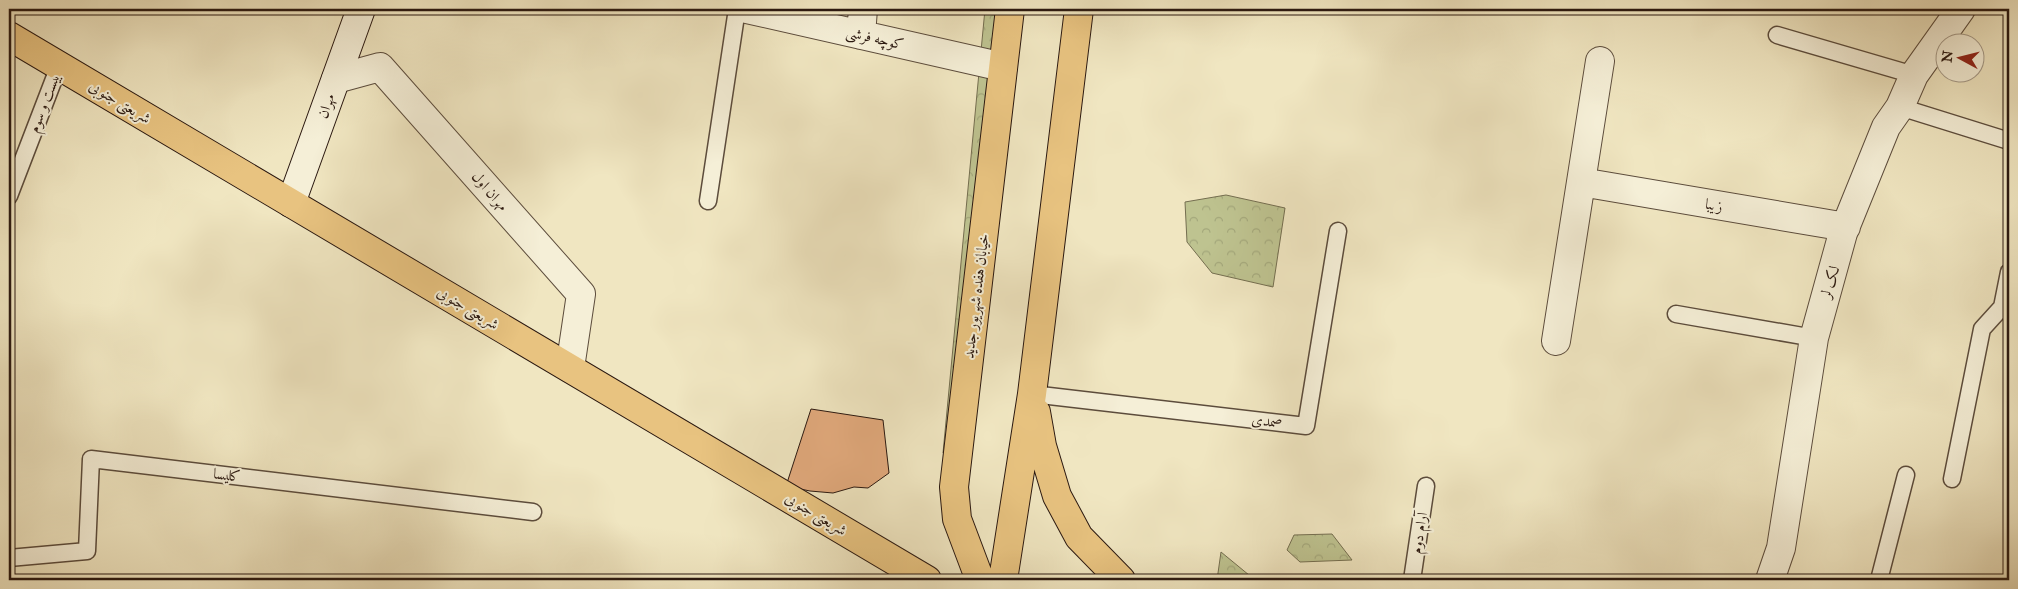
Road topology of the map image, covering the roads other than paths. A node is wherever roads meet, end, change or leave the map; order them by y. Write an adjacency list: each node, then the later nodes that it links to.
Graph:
1 (361, 9): 14 (street, مهران)
2 (737, 9): 19 (lane)
3 (747, 9): 7 (street, کوچه فرشی)
4 (1010, 9): 12 (main road, خیابان هفده شهریور جدید)
5 (1079, 9): 28 (main road)
6 (1961, 9): 13 (street, لک لر)
7 (862, 22): 12 (street, کوچه فرشی)
8 (1777, 35): 13 (lane)
9 (9, 36): 11 (main road, شریعتی جنوبی)
10 (1600, 61): 17 (street)
11 (58, 66): 18 (lane, بیست و سوم); 20 (main road, شریعتی جنوبی)
12 (1003, 67): 35 (main road, خیابان هفده شهریور جدید)
13 (1914, 75): 15 (street, لک لر)
14 (336, 79): 20 (street, مهران); 27 (street, مهران اول)
15 (1900, 107): 16 (lane); 21 (street, لک لر)
16 (2009, 141)
17 (1581, 182): 21 (street, زیبا); 26 (street)
18 (9, 196)
19 (708, 201)
20 (291, 203): 27 (main road, شریعتی جنوبی)
21 (1846, 228): 25 (street, لک لر)
22 (1338, 231): 28 (lane, صمدی)
23 (2009, 272): 30 (lane)
24 (1676, 314): 25 (lane)
25 (1814, 338): 39 (street, لک لر)
26 (1556, 341)
27 (570, 368): 34 (main road, شریعتی جنوبی)
28 (1032, 394): 36 (main road); 37 (main road)
29 (1906, 475): 40 (lane)
30 (1952, 479)
31 (1426, 486): 38 (lane, آرام دوم)
32 (533, 512): 33 (lane, کلیسا)
33 (9, 558)
34 (927, 580)
35 (980, 580)
36 (1003, 580)
37 (1121, 580)
38 (1412, 580)
39 (1770, 580)
40 (1879, 580)

